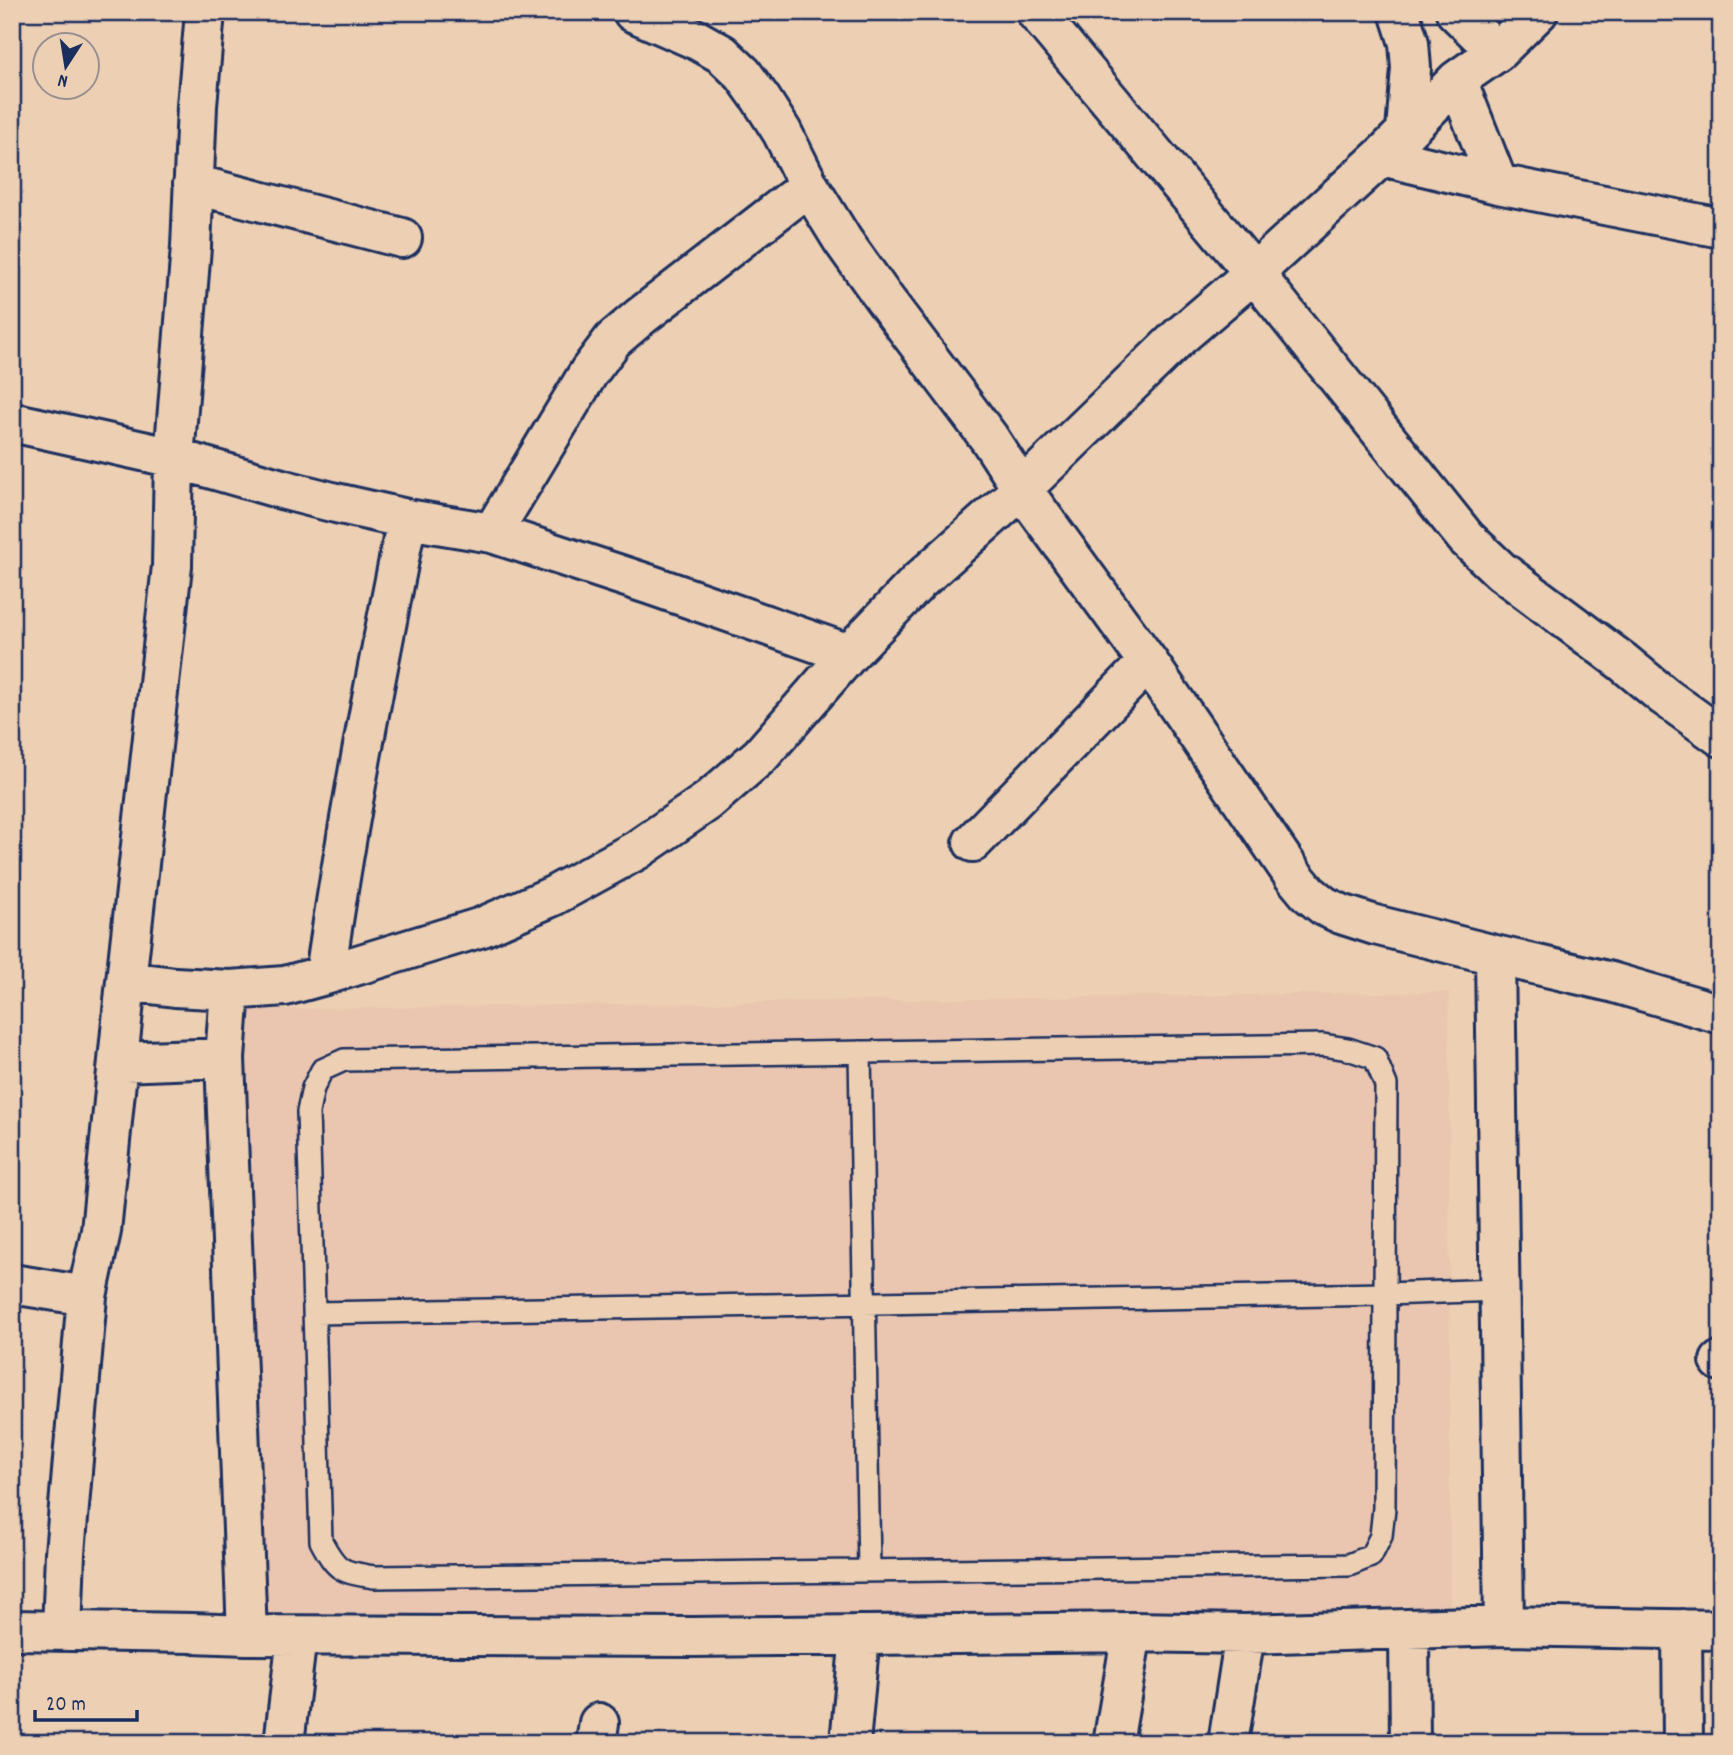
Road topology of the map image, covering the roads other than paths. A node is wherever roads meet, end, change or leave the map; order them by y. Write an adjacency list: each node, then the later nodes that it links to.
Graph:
1 (205, 12): 10 (street)
2 (633, 12): 12 (street)
3 (1036, 12): 15 (street)
4 (1399, 12): 9 (street)
5 (1456, 12): 7 (street)
6 (1538, 12): 7 (street)
7 (1497, 52): 8 (street)
8 (1457, 80): 9 (street); 11 (street)
9 (1394, 143): 11 (street); 15 (street)
10 (193, 184): 14 (street); 17 (street)
11 (1498, 184): 13 (street)
12 (808, 186): 18 (street); 20 (street)
13 (1721, 228)
14 (402, 237)
15 (1254, 273): 18 (street); 23 (street)
16 (12, 422): 17 (street)
17 (174, 458): 19 (street); 27 (street)
18 (1022, 489): 21 (street); 22 (street)
19 (407, 519): 20 (street); 26 (street)
20 (492, 533): 21 (street)
21 (849, 653): 26 (street)
22 (1147, 662): 24 (street); 25 (street)
23 (1721, 737)
24 (973, 842)
25 (1495, 955): 29 (street); 34 (street)
26 (325, 975): 28 (street)
27 (126, 981): 28 (street); 32 (street)
28 (230, 990): 31 (street)
29 (1721, 1014)
30 (860, 1052): 35 (lane); 37 (lane); 38 (lane)
31 (225, 1058): 32 (street); 48 (street)
32 (119, 1062): 36 (street)
33 (12, 1284): 36 (street)
34 (1499, 1290): 35 (lane); 40 (street)
35 (1385, 1294): 37 (lane); 39 (lane)
36 (87, 1296): 45 (street)
37 (865, 1304): 38 (lane); 39 (lane)
38 (314, 1313): 39 (lane)
39 (869, 1570)
40 (1504, 1626): 41 (street); 43 (street)
41 (1682, 1629): 44 (street); 56 (street)
42 (12, 1630): 45 (street)
43 (1409, 1630): 47 (street); 55 (street)
44 (1721, 1630)
45 (62, 1632): 48 (street)
46 (1132, 1632): 47 (street); 49 (street); 53 (street)
47 (1245, 1634): 54 (street)
48 (247, 1635): 50 (street)
49 (860, 1635): 50 (street); 52 (street)
50 (297, 1636): 51 (street)
51 (284, 1743)
52 (850, 1743)
53 (1113, 1743)
54 (1228, 1743)
55 (1410, 1743)
56 (1683, 1743)

